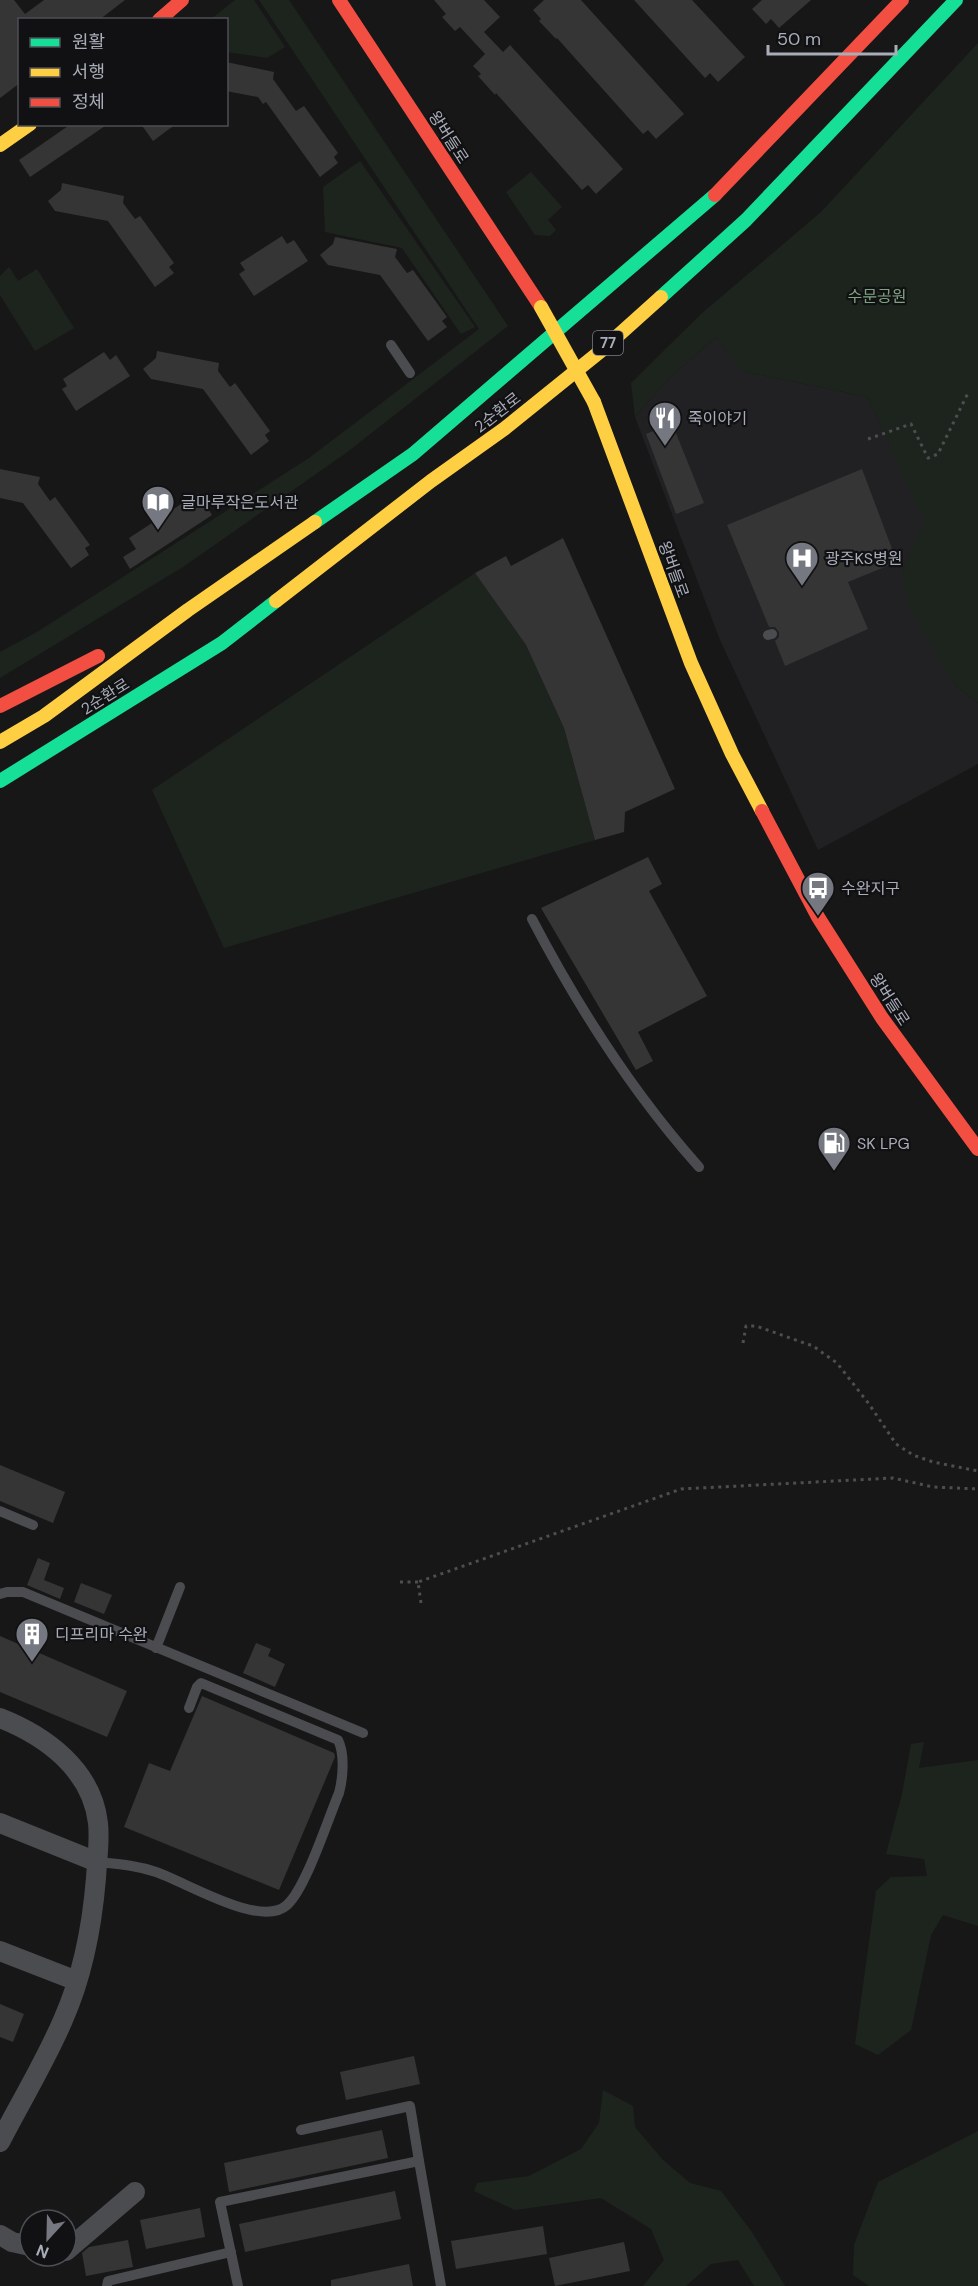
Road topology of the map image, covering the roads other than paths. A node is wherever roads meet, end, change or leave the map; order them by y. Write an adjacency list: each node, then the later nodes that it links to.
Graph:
1 (182, 0): 5 (main road)
2 (339, 0): 17 (main road, 왕버들로, bridge)
3 (902, 0): 10 (main road, 2순환로 / 77)
4 (956, 0): 11 (main road, 2순환로 / 77)
5 (161, 18)
6 (27, 126): 7 (main road)
7 (0, 145)
8 (391, 345): 9 (lane)
9 (410, 373)
10 (188, 609): 12 (main road); 13 (main road, 2순환로)
11 (222, 643): 14 (main road); 15 (main road, 2순환로)
12 (0, 706)
13 (0, 742)
14 (77, 749)
15 (0, 781)
16 (532, 919): 18 (lane)
17 (978, 1149)
18 (699, 1167)
19 (0, 1511): 20 (lane)
20 (33, 1525)
21 (180, 1587): 23 (lane)
22 (0, 1594): 23 (lane)
23 (156, 1648): 26 (lane)
24 (189, 1708): 28 (lane)
25 (0, 1718): 28 (street)
26 (363, 1733)
27 (0, 1823): 28 (street)
28 (97, 1862): 30 (street)
29 (0, 1951): 30 (street)
30 (77, 1981): 32 (street)
31 (301, 2130): 33 (lane)
32 (0, 2142)
33 (419, 2161): 38 (lane); 41 (lane)
34 (135, 2192): 36 (street)
35 (0, 2235): 37 (street)
36 (78, 2241)
37 (18, 2243)
38 (231, 2252): 39 (lane); 40 (lane)
39 (107, 2286)
40 (238, 2286)
41 (441, 2286)

